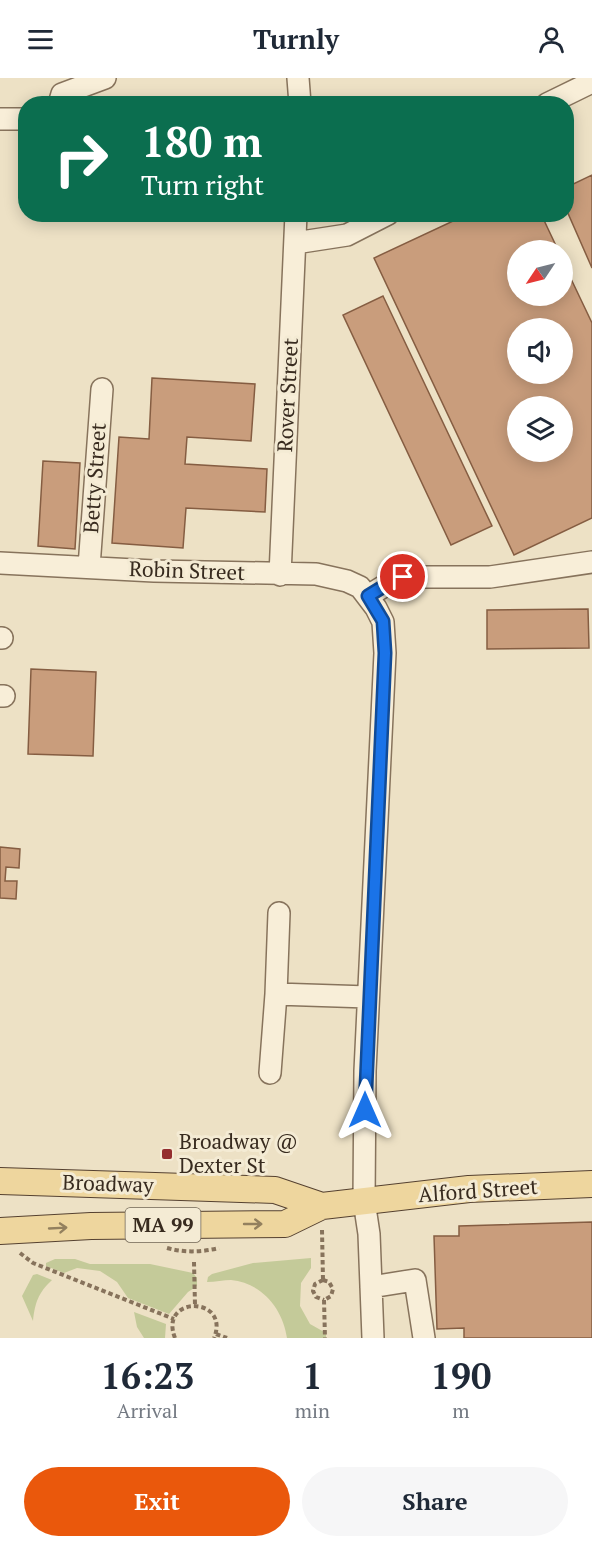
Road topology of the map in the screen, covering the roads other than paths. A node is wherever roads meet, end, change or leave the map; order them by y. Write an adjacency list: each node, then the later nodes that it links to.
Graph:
1 (105, 78): 4 (street)
2 (297, 78): 5 (street)
3 (592, 82): 6 (street)
4 (61, 96)
5 (299, 96)
6 (563, 96)
7 (0, 119): 8 (street)
8 (18, 119)
9 (296, 222): 11 (street, Rover Street)
10 (372, 222): 11 (street)
11 (295, 243): 16 (street, Rover Street)
12 (102, 389): 15 (street, Betty Street)
13 (0, 562): 15 (street, Robin Street)
14 (592, 562): 17 (street)
15 (89, 567): 16 (street, Robin Street)
16 (280, 575): 17 (street, Robin Street)
17 (368, 596): 20 (street)
18 (279, 913): 19 (street)
19 (276, 994): 20 (street); 21 (street)
20 (368, 997): 24 (street)
21 (270, 1073)
22 (0, 1181): 25 (main road, Broadway / MA 99)
23 (592, 1184): 24 (main road, Alford Street / MA 99)
24 (364, 1201): 25 (main road, Broadway / MA 99); 27 (street)
25 (322, 1218): 26 (main road, Broadway / MA 99, one-way to 25)
26 (3, 1233)
27 (371, 1287): 28 (street); 29 (street)
28 (374, 1338)
29 (424, 1338)

